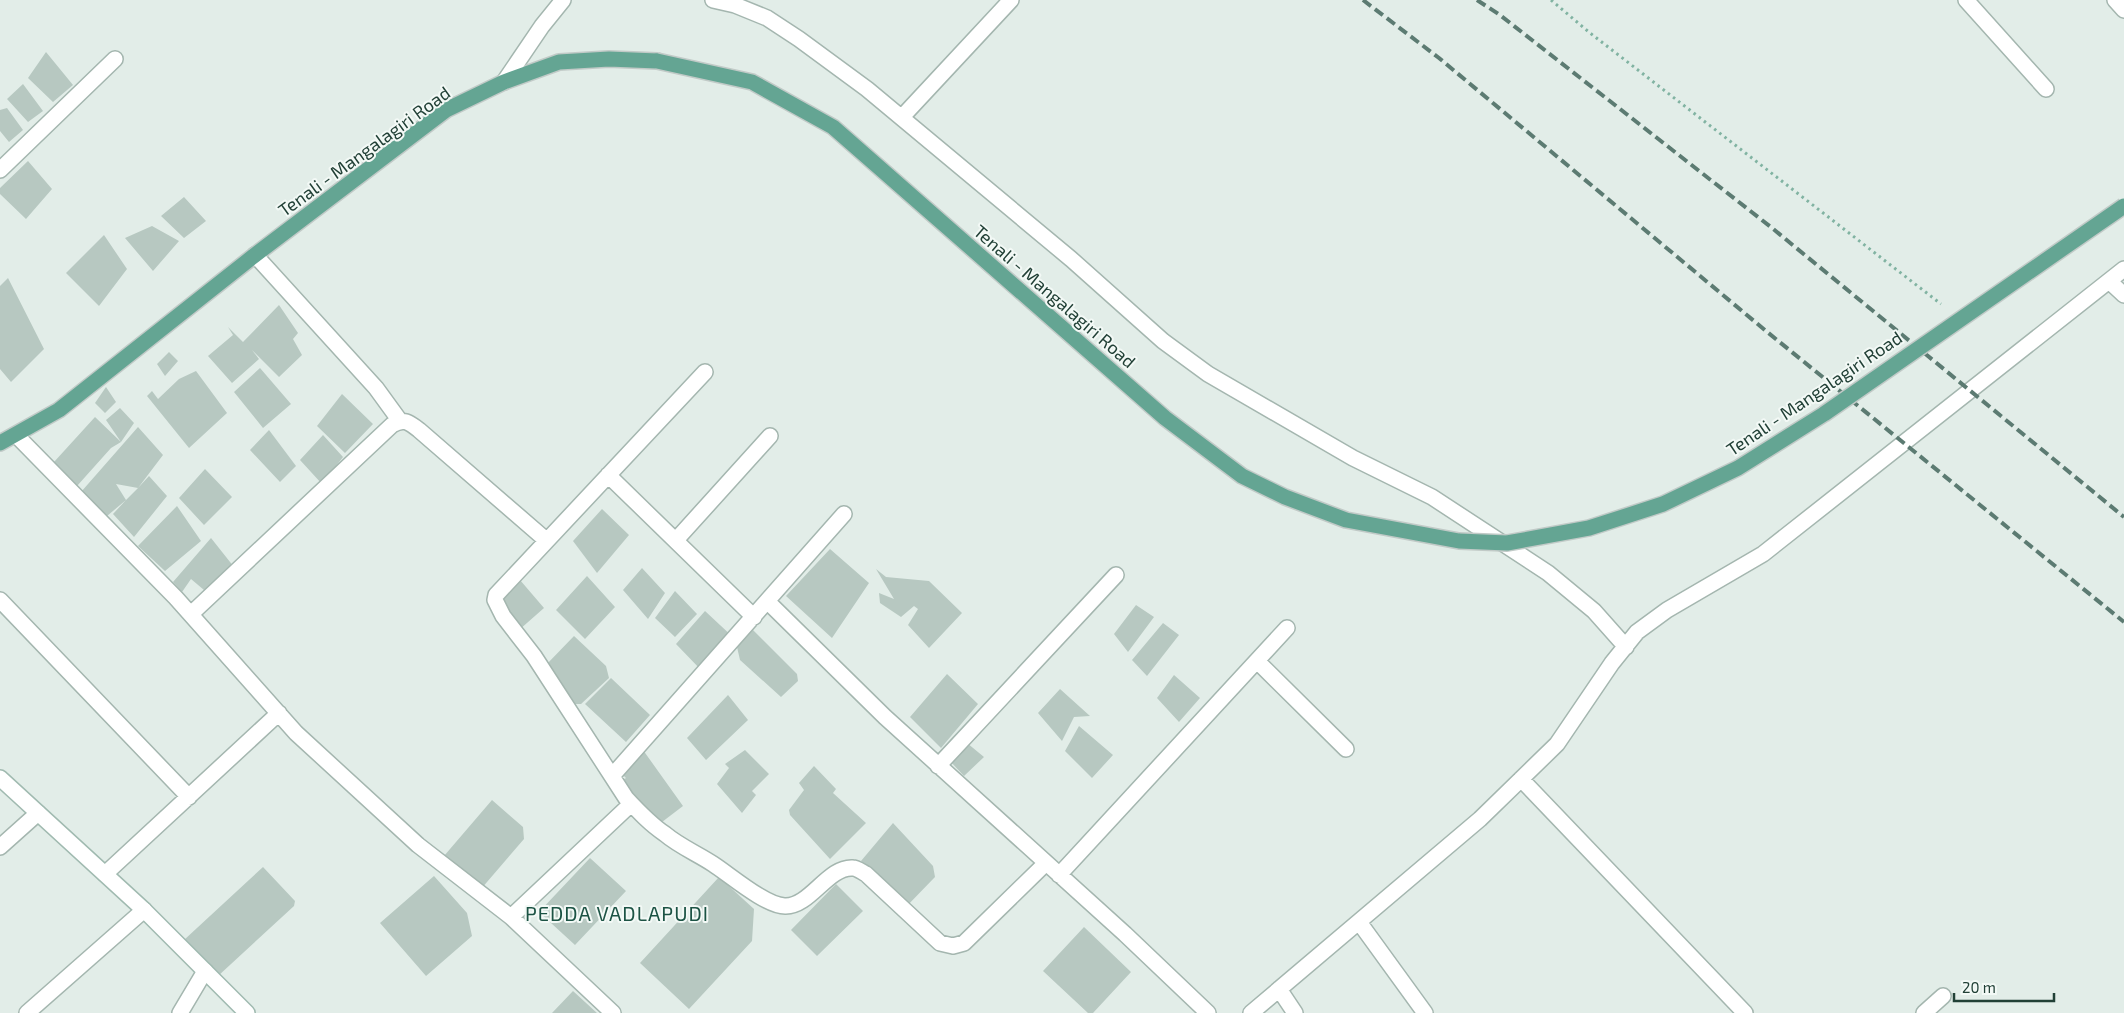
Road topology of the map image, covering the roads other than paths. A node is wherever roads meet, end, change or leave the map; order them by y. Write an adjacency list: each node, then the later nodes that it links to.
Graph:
1 (563, 0): 9 (street)
2 (713, 0): 6 (street)
3 (1011, 0): 11 (street)
4 (1966, 0): 10 (street)
5 (2115, 0): 7 (street)
6 (748, 4): 11 (street)
7 (2124, 10)
8 (115, 59): 12 (street)
9 (504, 82): 13 (main road, Tenali - Mangalagiri Road, bridge); 14 (main road, Tenali - Mangalagiri Road)
10 (2046, 89)
11 (902, 117): 33 (street)
12 (0, 170)
13 (2124, 206)
14 (255, 255): 19 (street); 20 (main road, Tenali - Mangalagiri Road)
15 (2124, 269): 16 (street)
16 (2109, 281): 17 (street); 33 (street)
17 (2124, 296)
18 (705, 372): 23 (street)
19 (400, 420): 25 (street); 30 (street)
20 (16, 435): 22 (main road, Tenali - Mangalagiri Road); 30 (street)
21 (770, 436): 26 (street)
22 (0, 443)
23 (608, 475): 25 (street); 26 (street)
24 (844, 514): 29 (street)
25 (546, 540): 38 (street)
26 (676, 540): 31 (street)
27 (1116, 575): 37 (street)
28 (0, 600): 41 (street)
29 (768, 602): 31 (street); 37 (street)
30 (191, 614): 35 (street)
31 (754, 618): 38 (street)
32 (1287, 628): 34 (street)
33 (1626, 647): 40 (street)
34 (1257, 661): 36 (street); 47 (street)
35 (279, 713): 41 (street); 49 (street)
36 (1346, 749)
37 (938, 766): 45 (street)
38 (612, 776): 42 (street)
39 (0, 778): 43 (street)
40 (1521, 778): 50 (street); 62 (street)
41 (189, 797): 46 (street)
42 (631, 804): 45 (street); 49 (street)
43 (38, 813): 44 (street); 46 (street)
44 (0, 847)
45 (1046, 863): 47 (street)
46 (105, 874): 48 (street)
47 (1059, 875): 58 (street)
48 (144, 910): 51 (street); 54 (street)
49 (511, 917): 57 (street)
50 (1359, 922): 52 (street); 61 (street)
51 (205, 971): 55 (street); 56 (street)
52 (1279, 989): 59 (street); 60 (street)
53 (1943, 996): 63 (street)
54 (28, 1013)
55 (180, 1013)
56 (247, 1013)
57 (613, 1013)
58 (1208, 1013)
59 (1251, 1013)
60 (1295, 1013)
61 (1425, 1013)
62 (1745, 1013)
63 (1924, 1013)

